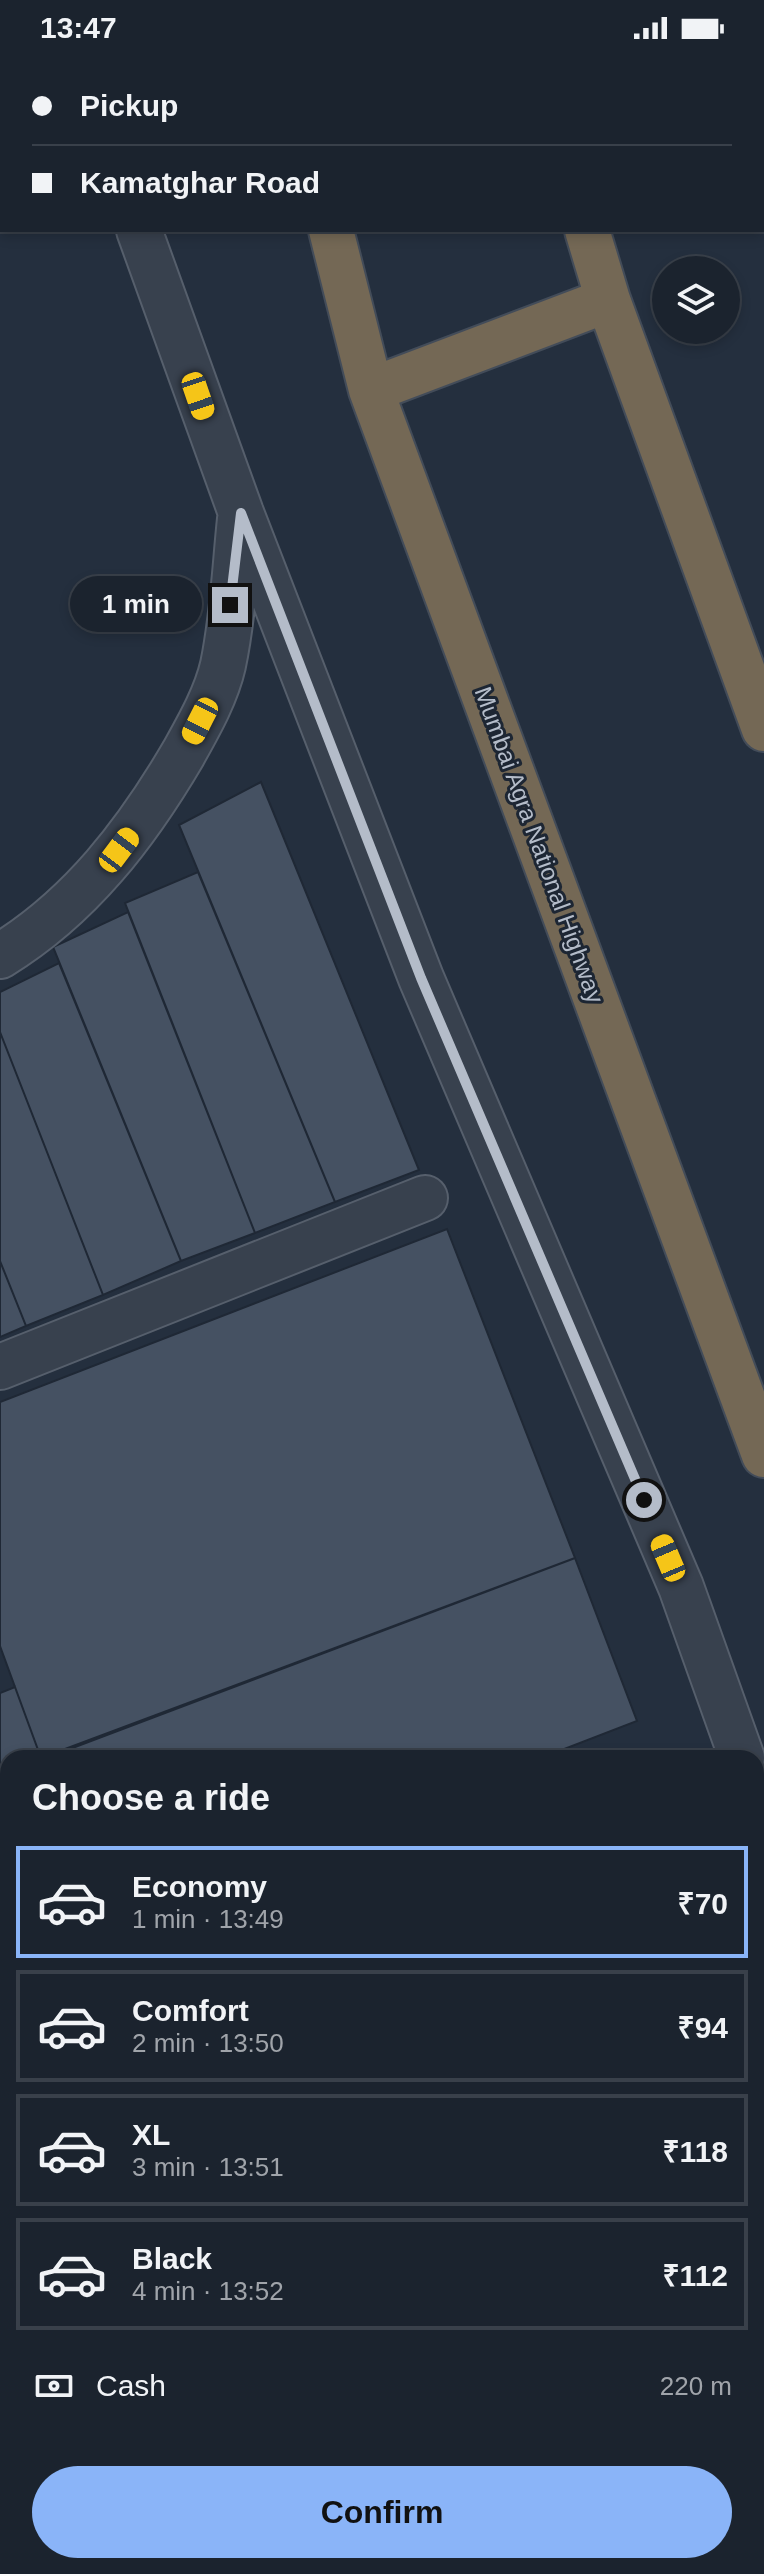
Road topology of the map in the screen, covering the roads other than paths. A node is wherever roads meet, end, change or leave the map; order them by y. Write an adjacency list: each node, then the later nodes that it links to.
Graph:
1 (140, 232): 6 (street)
2 (332, 232): 5 (highway, Mumbai Agra National Highway)
3 (588, 232): 4 (highway)
4 (608, 300): 5 (highway); 7 (highway)
5 (371, 390): 11 (highway, Mumbai Agra National Highway)
6 (241, 513): 8 (street); 12 (street)
7 (764, 729)
8 (0, 956)
9 (425, 1198): 10 (street)
10 (0, 1367)
11 (764, 1455)
12 (739, 1750)

